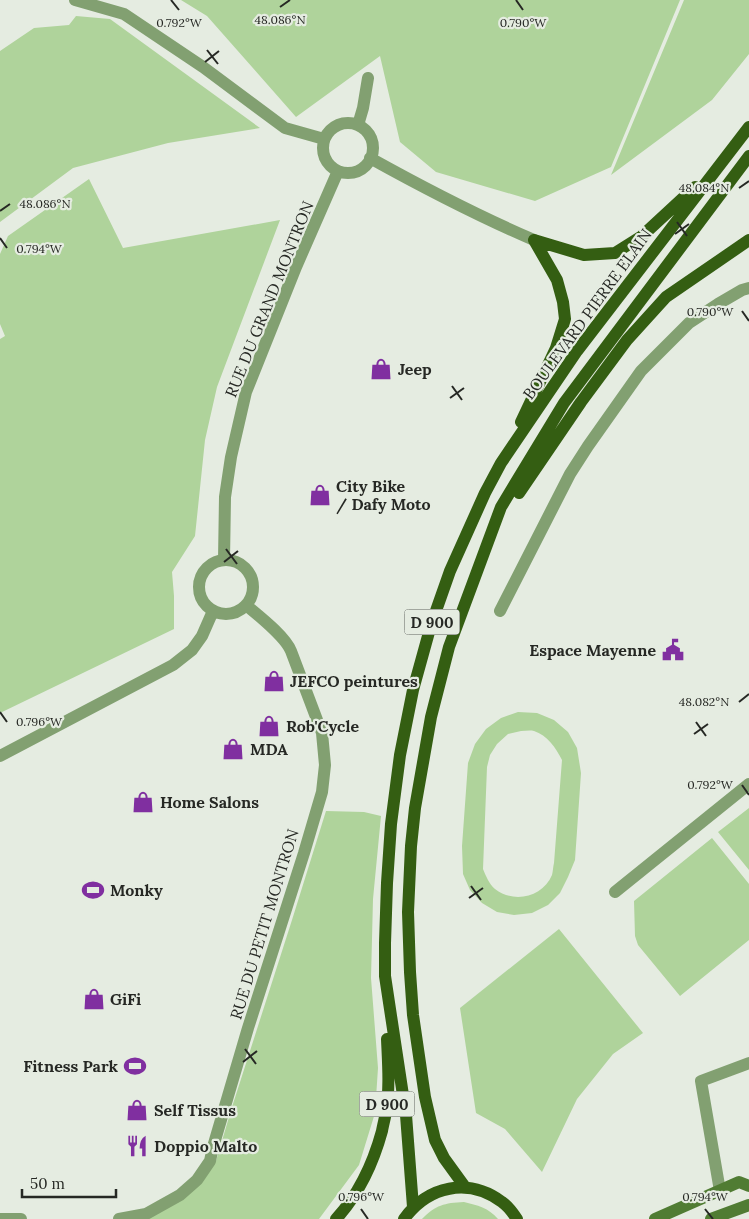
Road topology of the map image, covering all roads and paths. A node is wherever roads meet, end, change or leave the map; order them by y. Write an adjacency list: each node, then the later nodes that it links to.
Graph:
1 (75, 0): 5 (street)
2 (368, 78): 3 (street)
3 (358, 125): 5 (street); 7 (street)
4 (749, 127): 8 (main road, BOULEVARD PIERRE ELAIN / D 900)
5 (324, 139): 9 (street)
6 (749, 156): 14 (main road, BOULEVARD PIERRE ELAIN / D 900)
7 (370, 158): 9 (street); 10 (street)
8 (723, 162): 10 (main road); 13 (main road, BOULEVARD PIERRE ELAIN / D 900)
9 (338, 171): 15 (street, RUE DU GRAND MONTRON)
10 (534, 240): 13 (main road)
11 (749, 240): 14 (main road)
12 (749, 288): 18 (street)
13 (501, 463): 22 (main road, BOULEVARD PIERRE ELAIN / D 900)
14 (491, 534): 25 (main road, BOULEVARD PIERRE ELAIN / D 900)
15 (224, 560): 16 (street); 17 (street)
16 (246, 605): 17 (street); 31 (street, RUE DU PETIT MONTRON)
17 (213, 611): 19 (street)
18 (500, 611)
19 (0, 756)
20 (749, 784): 21 (street)
21 (615, 892)
22 (385, 976): 28 (main road, BOULEVARD PIERRE ELAIN / D 900); 32 (main road, D 900)
23 (749, 1063): 26 (street)
24 (749, 1186): 26 (main road)
25 (465, 1187): 28 (main road); 34 (main road)
26 (720, 1191): 35 (main road)
27 (748, 1203): 36 (main road)
28 (413, 1207): 33 (main road)
29 (0, 1219): 30 (street)
30 (22, 1219)
31 (119, 1219)
32 (336, 1219)
33 (404, 1219)
34 (517, 1219)
35 (655, 1219)
36 (711, 1219)

